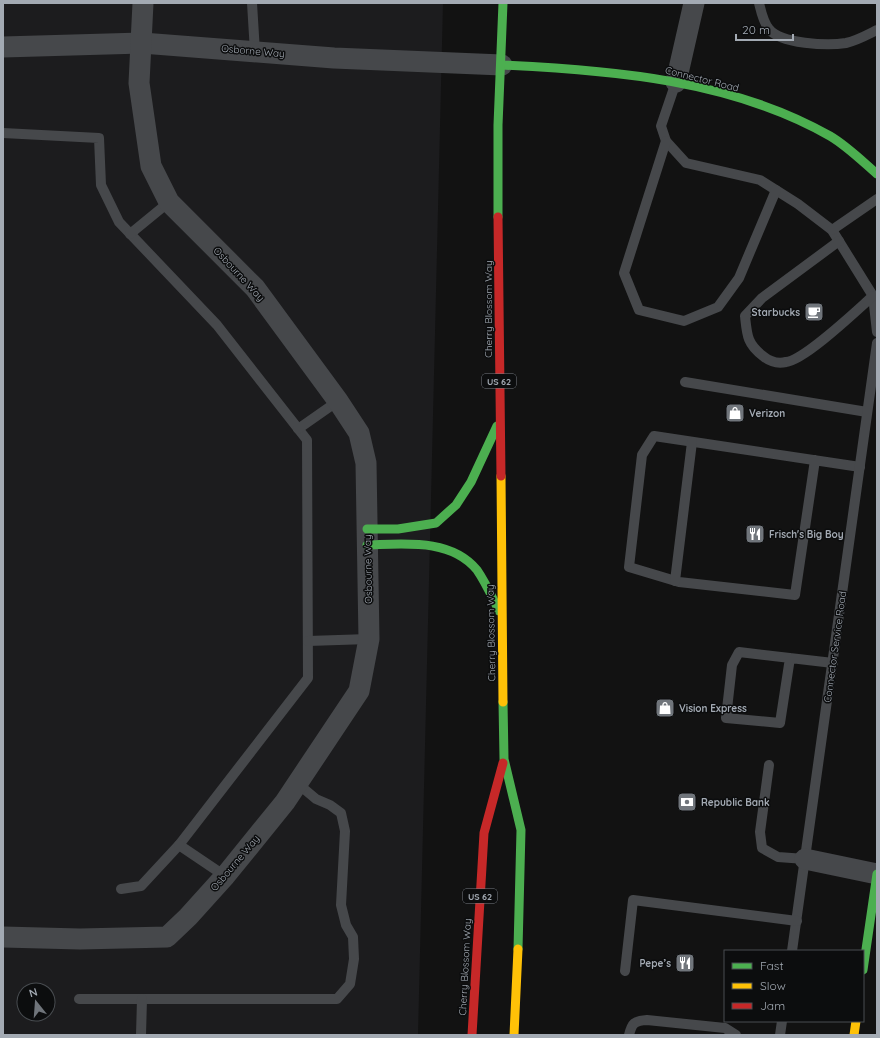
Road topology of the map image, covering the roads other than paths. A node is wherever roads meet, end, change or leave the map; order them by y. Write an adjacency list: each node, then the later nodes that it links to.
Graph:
1 (143, 3): 7 (street, Osbourne Way)
2 (252, 3): 9 (lane)
3 (503, 3): 10 (main road, Cherry Blossom Way / US 62)
4 (694, 3): 11 (street)
5 (759, 3): 6 (lane)
6 (877, 30)
7 (142, 43): 8 (street, Osborne Way); 9 (street, Osborne Way); 17 (street, Osbourne Way)
8 (3, 47)
9 (255, 52): 10 (street, Osborne Way)
10 (502, 65): 11 (main road, Connector Road); 27 (main road, Cherry Blossom Way / US 62)
11 (676, 82): 13 (lane); 14 (main road, Connector Road)
12 (3, 133): 19 (lane)
13 (666, 141): 15 (lane); 15 (lane)
14 (877, 174)
15 (776, 190): 18 (lane)
16 (877, 199): 18 (lane)
17 (169, 202): 19 (lane); 25 (street, Osbourne Way)
18 (832, 230): 20 (lane)
19 (130, 234): 28 (lane)
20 (839, 241): 21 (lane); 21 (lane)
21 (873, 296): 22 (lane)
22 (877, 332)
23 (877, 343): 26 (lane, Connector Service Road)
24 (685, 382): 26 (lane)
25 (338, 401): 28 (lane); 32 (street, Osbourne Way)
26 (868, 412): 31 (lane, Connector Service Road)
27 (500, 420): 32 (main road); 34 (main road, Cherry Blossom Way / US 62)
28 (298, 429): 36 (lane)
29 (692, 442): 30 (lane); 33 (lane); 33 (lane)
30 (815, 460): 31 (lane); 33 (lane)
31 (860, 467): 38 (lane, Connector Service Road)
32 (367, 537): 34 (main road); 35 (street, Osbourne Way)
33 (674, 581)
34 (502, 618): 39 (main road, Cherry Blossom Way / US 62)
35 (369, 639): 36 (lane); 41 (street, Osbourne Way)
36 (308, 641): 42 (lane)
37 (790, 658): 37 (lane); 38 (lane)
38 (832, 663): 43 (lane, Connector Service Road)
39 (504, 760): 57 (main road, Cherry Blossom Way / US 62); 58 (main road, Cherry Blossom Way / US 62)
40 (769, 765): 43 (lane)
41 (297, 783): 45 (street, Osbourne Way); 53 (lane)
42 (179, 845): 45 (lane); 46 (lane)
43 (805, 859): 44 (street); 47 (lane, Connector Service Road)
44 (877, 874): 50 (main road)
45 (225, 876): 48 (street, Osbourne Way)
46 (121, 889)
47 (797, 920): 49 (lane, Connector Service Road); 51 (lane)
48 (3, 937)
49 (792, 950)
50 (864, 963)
51 (625, 971)
52 (79, 999): 53 (lane)
53 (142, 999): 56 (lane)
54 (782, 1022): 62 (lane)
55 (856, 1022): 63 (main road)
56 (140, 1035)
57 (472, 1035)
58 (514, 1035)
59 (629, 1035): 60 (lane)
60 (738, 1035): 61 (lane)
61 (746, 1035)
62 (780, 1035)
63 (854, 1035)

